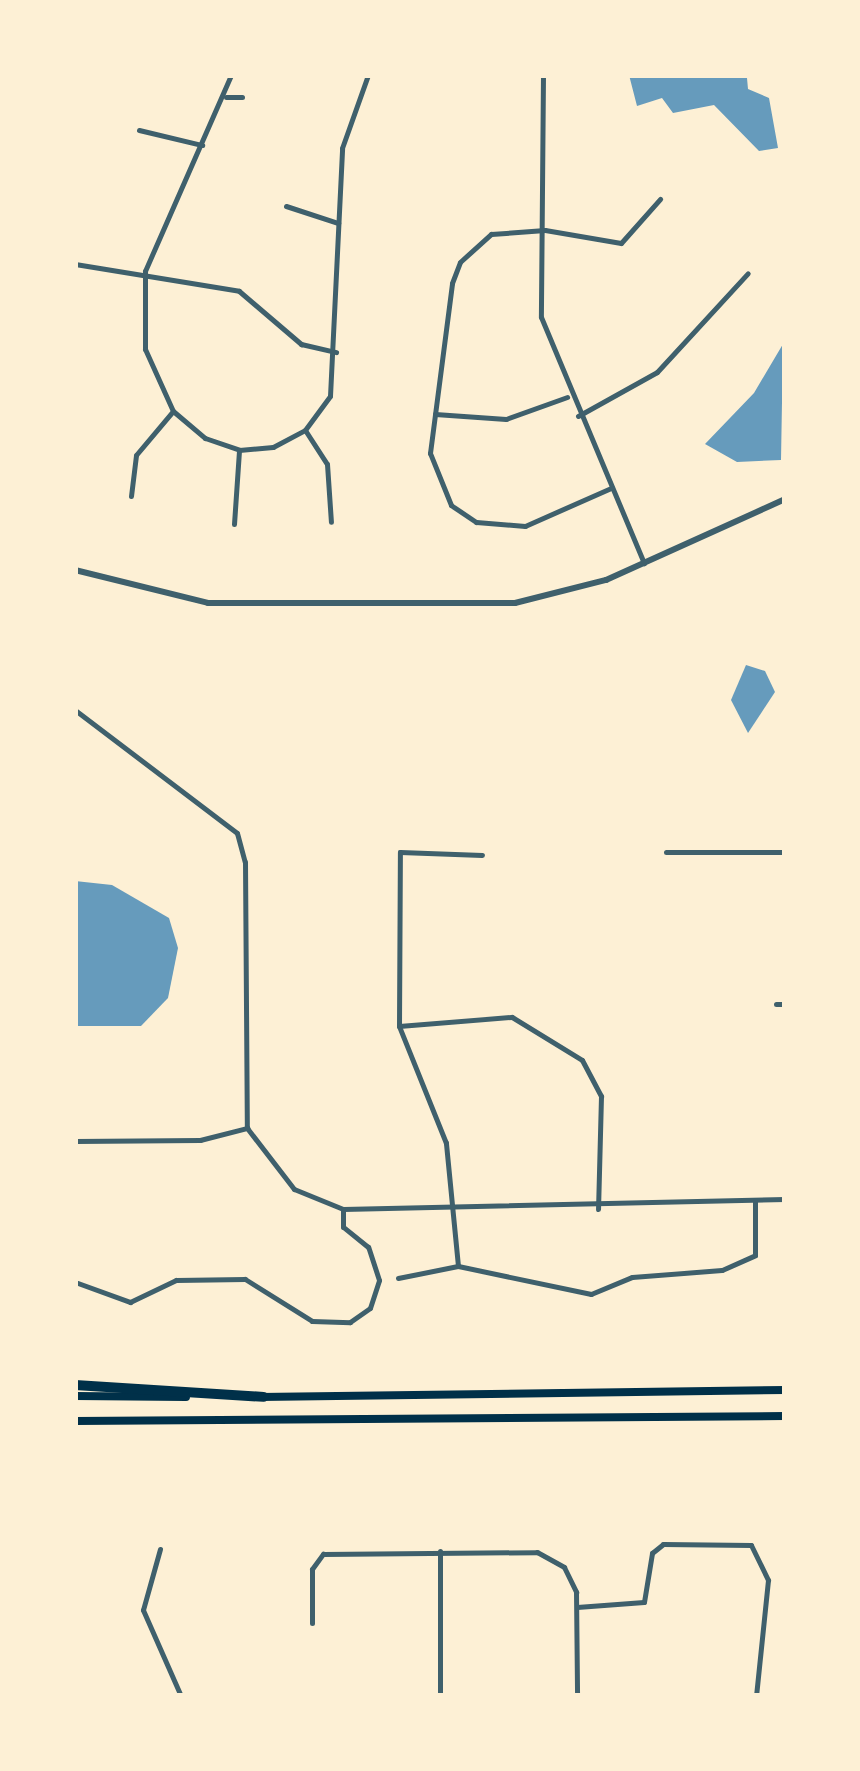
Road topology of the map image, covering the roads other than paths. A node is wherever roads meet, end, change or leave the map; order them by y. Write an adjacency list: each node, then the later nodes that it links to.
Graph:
1 (231, 75): 4 (street)
2 (368, 75): 10 (street)
3 (543, 75): 11 (street)
4 (226, 97): 5 (street); 7 (street)
5 (242, 97)
6 (139, 130): 7 (street)
7 (202, 145): 13 (street)
8 (660, 199): 11 (street)
9 (286, 206): 10 (street)
10 (339, 223): 15 (street)
11 (538, 230): 16 (street); 18 (street)
12 (75, 264): 13 (street)
13 (146, 271): 15 (street); 17 (street)
14 (748, 274): 19 (street)
15 (336, 352): 20 (street)
16 (568, 396): 18 (street); 19 (street)
17 (173, 411): 21 (street); 23 (street)
18 (434, 414): 22 (street)
19 (578, 416): 22 (street)
20 (305, 430): 21 (street); 25 (street)
21 (239, 450): 26 (street)
22 (611, 488): 27 (street)
23 (131, 496)
24 (785, 498): 27 (street)
25 (331, 522)
26 (234, 524)
27 (644, 563): 28 (street)
28 (75, 570)
29 (75, 710): 36 (street)
30 (666, 852): 31 (street)
31 (785, 852)
32 (482, 855): 35 (street)
33 (776, 1004): 34 (street)
34 (785, 1004)
35 (399, 1026): 41 (street); 42 (street)
36 (247, 1128): 37 (street); 40 (street)
37 (75, 1140)
38 (755, 1200): 39 (street); 41 (street); 43 (street)
39 (785, 1200)
40 (343, 1209): 42 (street); 45 (street)
41 (598, 1210): 42 (street)
42 (448, 1211): 43 (street)
43 (458, 1266): 44 (street)
44 (398, 1278)
45 (75, 1282)
46 (75, 1385): 49 (highway)
47 (785, 1390): 49 (main road)
48 (75, 1396): 49 (main road)
49 (264, 1397)
50 (785, 1416): 51 (main road)
51 (75, 1421)
52 (160, 1549): 56 (street)
53 (440, 1551): 54 (street); 55 (street); 57 (street)
54 (577, 1607): 58 (street); 59 (street)
55 (312, 1623)
56 (181, 1696)
57 (440, 1696)
58 (576, 1696)
59 (756, 1696)

